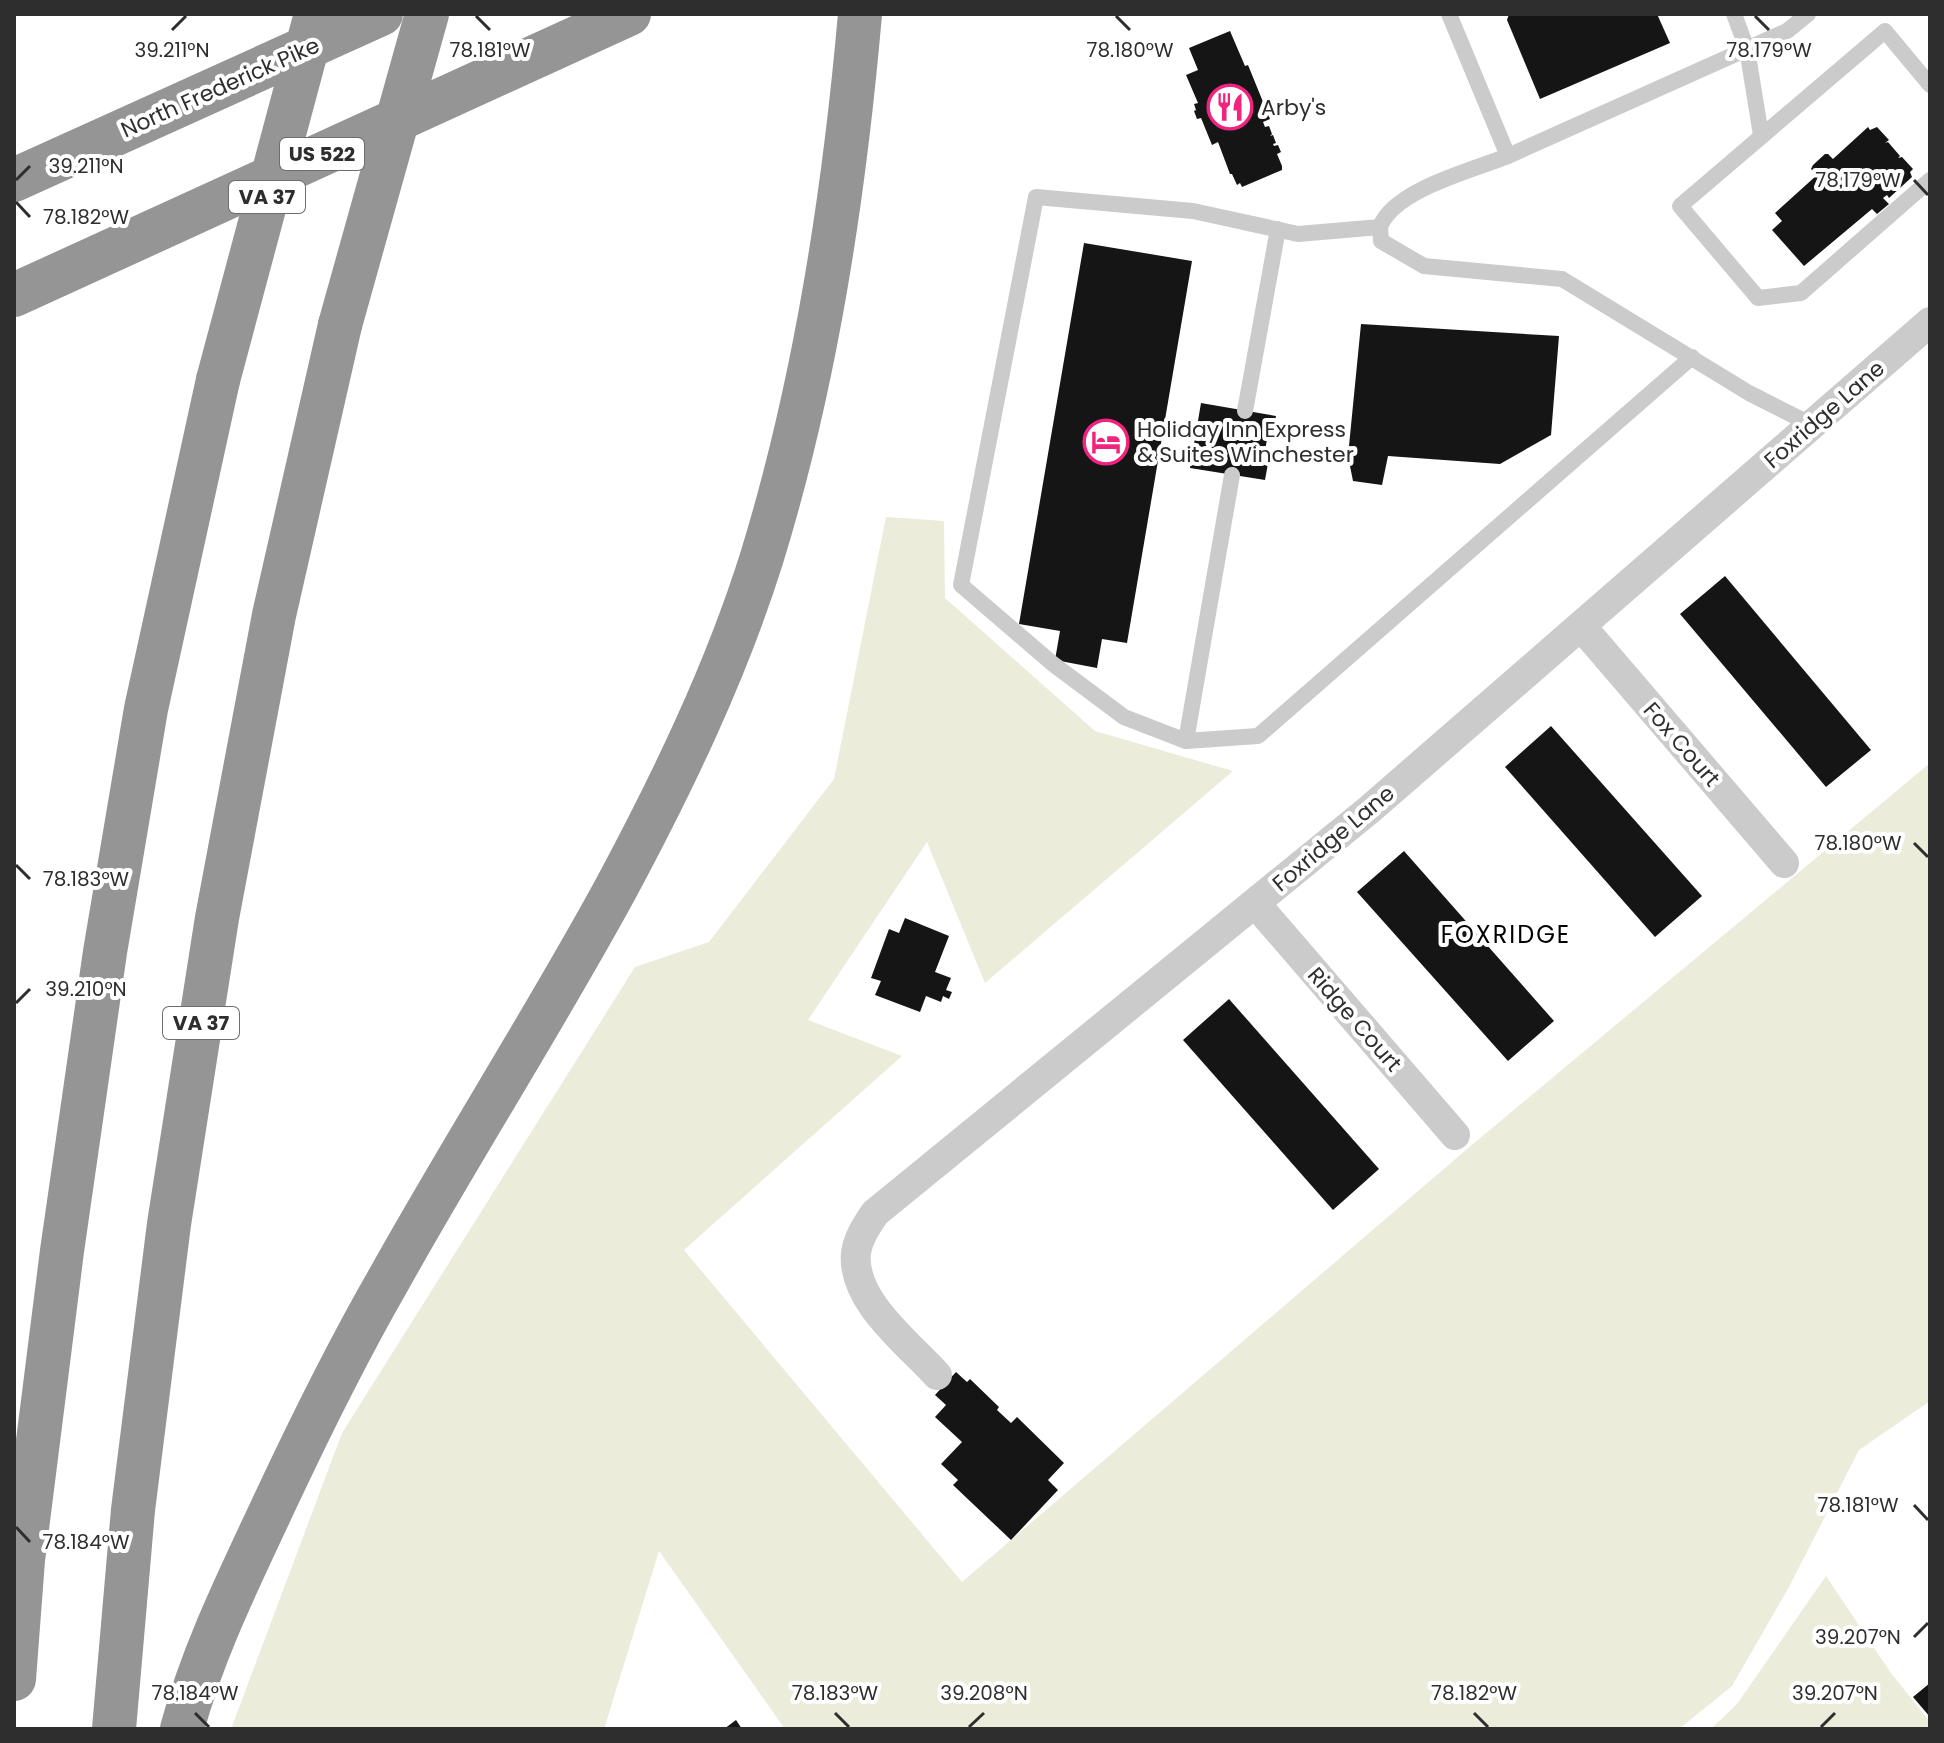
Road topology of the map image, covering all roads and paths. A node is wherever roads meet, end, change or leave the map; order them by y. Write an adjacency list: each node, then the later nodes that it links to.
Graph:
1 (316, 14): 29 (highway, VA 37, bridge)
2 (381, 14): 13 (highway, North Frederick Pike)
3 (427, 14): 30 (highway, VA 37, bridge)
4 (629, 14): 17 (highway, US 522)
5 (860, 14): 31 (highway)
6 (1449, 14): 12 (lane)
7 (1734, 14): 9 (lane)
8 (1808, 14): 9 (lane)
9 (1747, 49): 11 (lane); 12 (lane)
10 (1930, 85): 11 (lane)
11 (1761, 135): 14 (lane)
12 (1508, 156): 15 (lane)
13 (14, 180)
14 (1930, 180)
15 (1380, 227): 16 (lane); 19 (lane)
16 (1278, 229): 20 (lane); 24 (lane)
17 (14, 295)
18 (1930, 322): 21 (street, Foxridge Lane)
19 (1692, 357): 21 (lane); 24 (lane)
20 (1245, 411)
21 (1812, 425): 23 (street, Foxridge Lane)
22 (1232, 475): 24 (lane)
23 (1581, 626): 25 (street, Fox Court); 26 (street, Foxridge Lane)
24 (1186, 741)
25 (1784, 863)
26 (1255, 903): 27 (street, Ridge Court); 28 (street, Foxridge Lane)
27 (1455, 1135)
28 (937, 1375)
29 (14, 1679)
30 (114, 1729)
31 (182, 1729)

